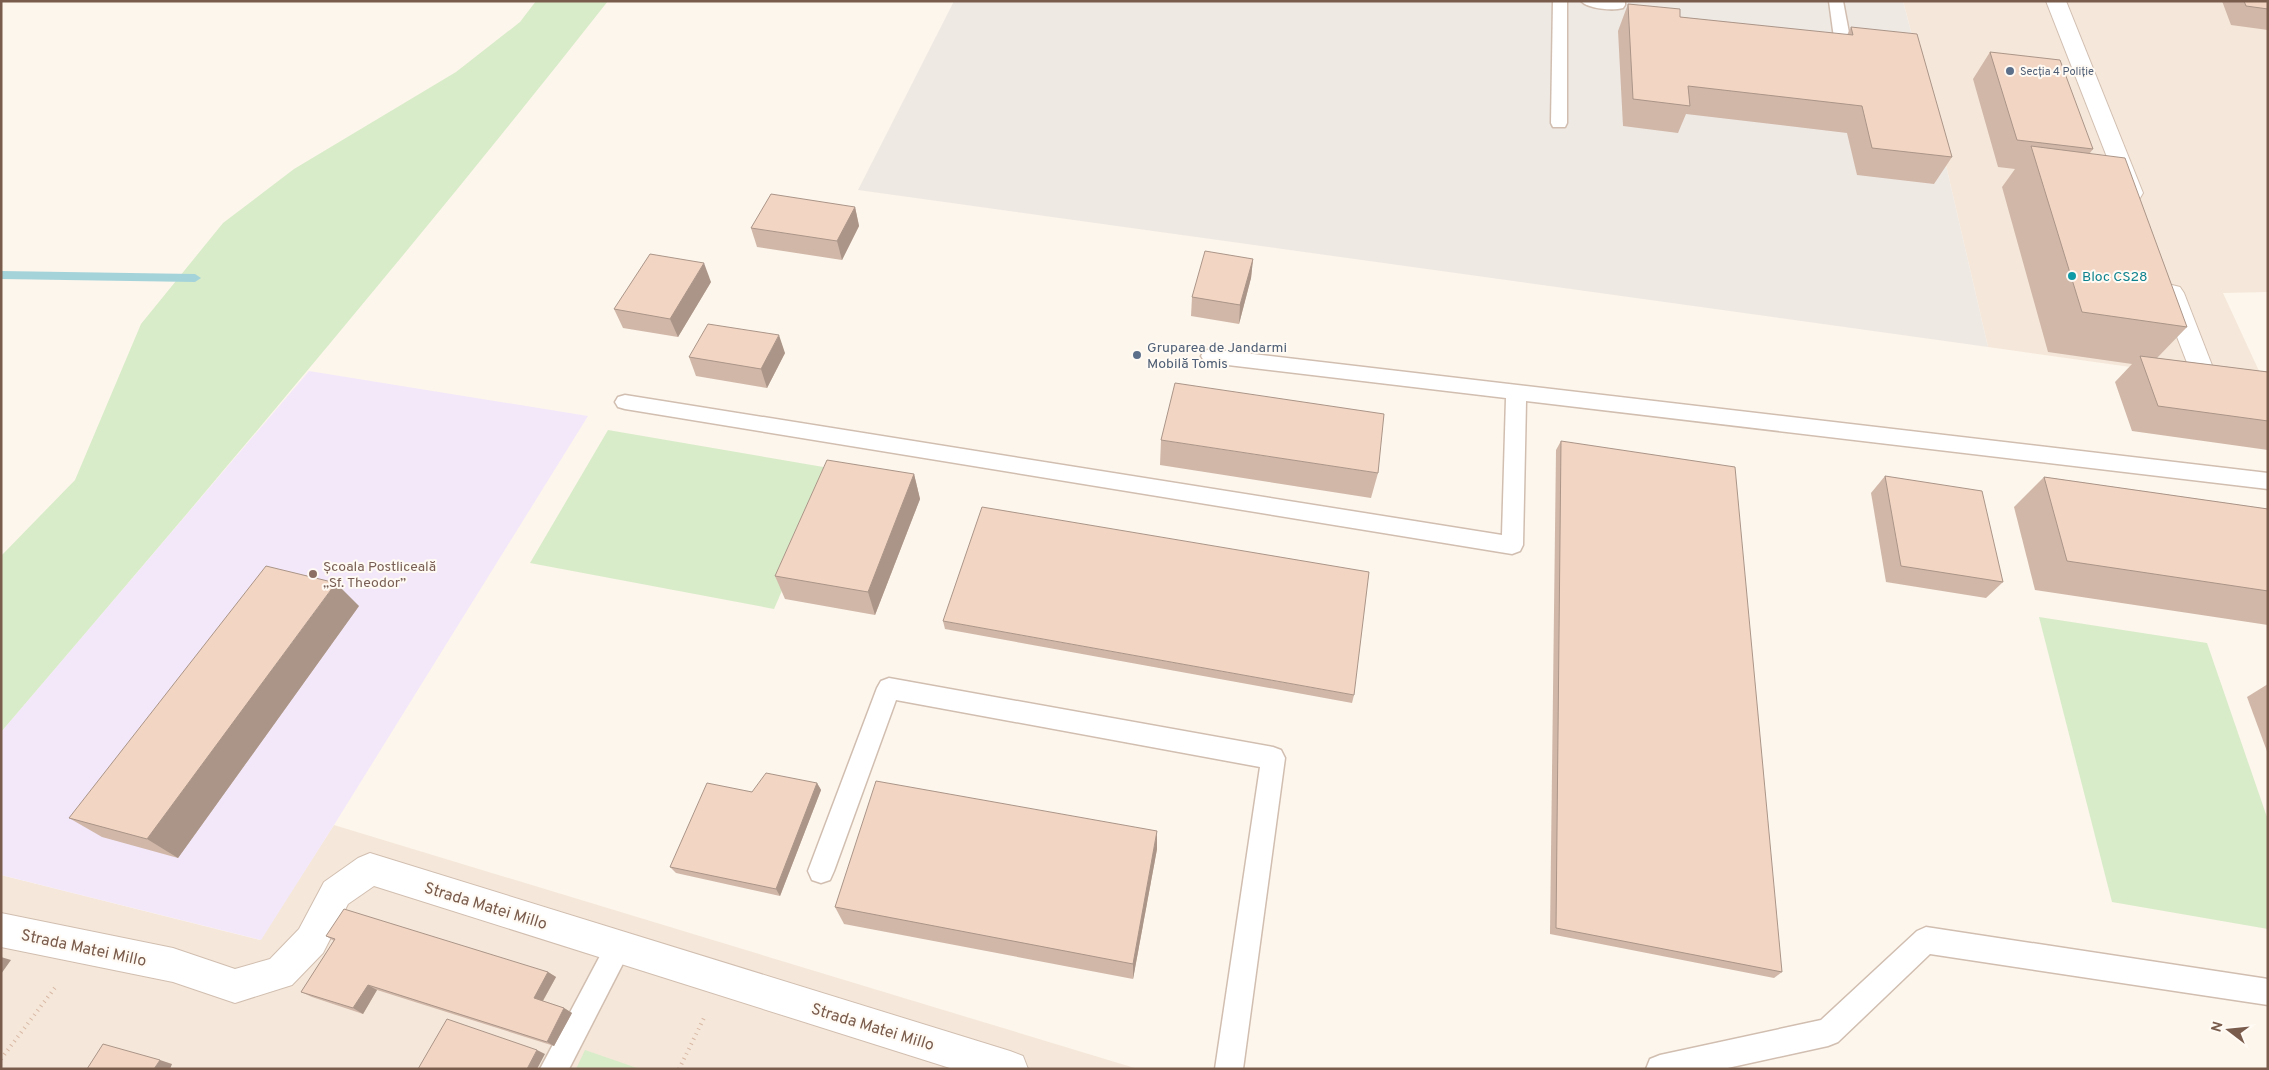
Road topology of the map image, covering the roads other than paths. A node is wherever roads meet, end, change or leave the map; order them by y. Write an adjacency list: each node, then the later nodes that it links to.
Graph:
1 (1560, 1): 7 (lane)
2 (1588, 1): 3 (lane)
3 (1617, 1)
4 (1836, 1): 6 (lane)
5 (2056, 1): 8 (street)
6 (1842, 38)
7 (1559, 123)
8 (2141, 215)
9 (2163, 271): 11 (street)
10 (1211, 356): 12 (lane)
11 (2203, 373)
12 (1516, 394): 13 (lane); 14 (lane)
13 (625, 402)
14 (2268, 481)
15 (821, 871): 21 (lane)
16 (1, 930): 17 (street, Strada Matei Millo)
17 (619, 946): 19 (lane); 20 (street, Strada Matei Millo)
18 (2268, 992): 22 (lane)
19 (554, 1069)
20 (1010, 1069)
21 (1229, 1069)
22 (1660, 1069)

